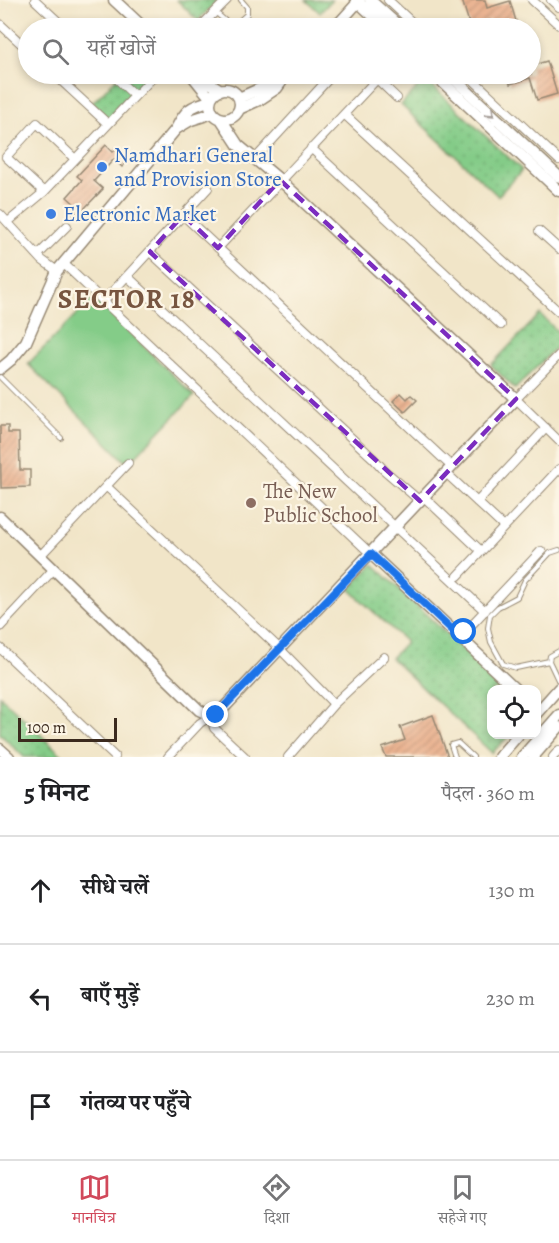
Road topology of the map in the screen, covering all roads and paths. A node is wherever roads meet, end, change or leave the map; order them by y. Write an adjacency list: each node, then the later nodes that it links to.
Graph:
1 (35, 0): 12 (street)
2 (114, 0): 13 (street)
3 (228, 0): 11 (street)
4 (241, 0): 16 (lane)
5 (370, 0): 19 (street)
6 (388, 0): 20 (street)
7 (532, 0): 22 (street)
8 (551, 0): 10 (street)
9 (357, 1): 17 (street); 18 (street)
10 (559, 8)
11 (215, 12): 14 (street); 15 (lane)
12 (54, 18)
13 (133, 18)
14 (210, 18)
15 (222, 18)
16 (243, 18)
17 (337, 18)
18 (375, 18)
19 (389, 18)
20 (407, 18)
21 (0, 24): 23 (street)
22 (559, 25)
23 (18, 41)
24 (65, 84): 43 (street)
25 (122, 84): 37 (street)
26 (146, 84): 37 (street)
27 (200, 84): 39 (street)
28 (210, 84): 36 (street)
29 (272, 84): 40 (street)
30 (324, 84): 48 (street)
31 (372, 84): 41 (street)
32 (382, 84): 38 (street)
33 (445, 84): 53 (street)
34 (459, 84): 50 (street, one-way to 50)
35 (478, 84): 49 (street)
36 (220, 90): 39 (street); 40 (street)
37 (135, 96): 43 (street)
38 (397, 98)
39 (210, 100): 42 (street); 44 (street)
40 (238, 107): 42 (street); 45 (street)
41 (344, 114): 46 (street); 67 (street)
42 (217, 116): 44 (street); 45 (street)
43 (108, 124): 47 (street)
44 (176, 129): 64 (street)
45 (238, 145): 48 (street)
46 (311, 148): 51 (street); 68 (street)
47 (75, 159): 54 (street); 54 (street)
48 (255, 159): 51 (street)
49 (559, 160)
50 (559, 177)
51 (280, 180): 60 (street); 72 (street)
52 (208, 188): 56 (street)
53 (559, 191)
54 (44, 192): 57 (street)
55 (0, 214): 57 (street)
56 (183, 215): 60 (street); 62 (street)
57 (8, 222): 63 (street)
58 (67, 226): 63 (street)
59 (539, 231): 61 (street)
60 (218, 248): 78 (street)
61 (559, 249)
62 (150, 252): 65 (street); 80 (street)
63 (39, 254): 64 (street)
64 (60, 267): 66 (street); 70 (street)
65 (128, 276): 66 (street); 83 (street)
66 (103, 302): 88 (street)
67 (559, 312)
68 (501, 325)
69 (559, 354): 72 (street)
70 (0, 369)
71 (0, 377): 75 (lane)
72 (516, 399): 73 (street); 78 (street)
73 (546, 428): 74 (street); 81 (street)
74 (558, 437)
75 (61, 438)
76 (128, 463): 79 (street)
77 (559, 469): 84 (street)
78 (449, 470): 80 (street); 81 (street)
79 (106, 486): 89 (street); 96 (street)
80 (422, 499): 83 (street); 86 (street)
81 (477, 502): 84 (street)
82 (0, 517): 89 (street)
83 (396, 526): 88 (street); 92 (street)
84 (504, 527): 86 (street)
85 (559, 550): 99 (lane)
86 (481, 551): 91 (street)
87 (541, 551): 92 (street)
88 (371, 554): 94 (street); 96 (street)
89 (40, 556): 90 (street)
90 (54, 569): 93 (street); 106 (street)
91 (458, 576)
92 (484, 611): 94 (street)
93 (0, 627)
94 (460, 637): 101 (street)
95 (0, 648): 112 (street)
96 (280, 649): 103 (street); 106 (street)
97 (559, 651): 99 (lane)
98 (384, 657): 103 (street)
99 (549, 661): 100 (lane)
100 (559, 682)
101 (511, 685)
102 (559, 688): 104 (street)
103 (334, 704): 115 (street)
104 (541, 707)
105 (559, 715): 119 (street)
106 (211, 716): 113 (street); 114 (street)
107 (559, 727): 120 (street)
108 (515, 739): 118 (street)
109 (0, 749): 111 (street)
110 (559, 750): 121 (street)
111 (9, 757)
112 (115, 757)
113 (168, 757)
114 (245, 757)
115 (288, 757)
116 (455, 757): 117 (lane)
117 (473, 757)
118 (499, 757)
119 (522, 757)
120 (533, 757)
121 (553, 757)

